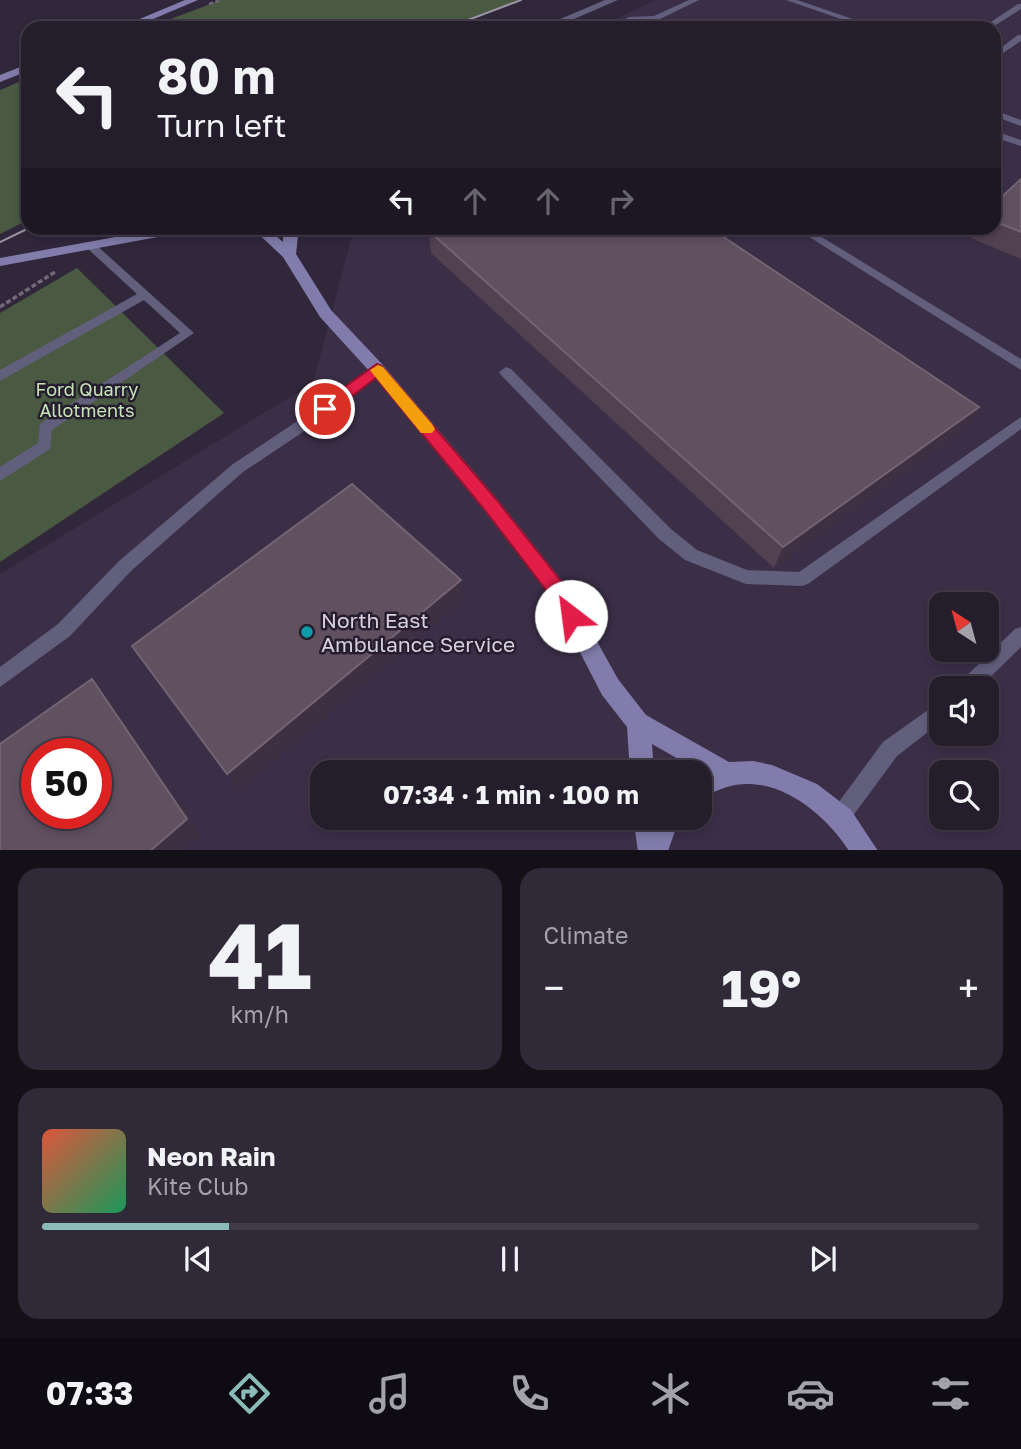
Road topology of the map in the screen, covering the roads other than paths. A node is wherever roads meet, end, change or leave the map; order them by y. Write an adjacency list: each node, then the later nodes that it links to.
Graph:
1 (192, 0): 6 (main road)
2 (612, 0): 7 (street)
3 (695, 0): 8 (lane)
4 (790, 0): 9 (lane)
5 (1021, 6): 10 (lane)
6 (140, 21)
7 (561, 21)
8 (628, 21)
9 (854, 21)
10 (997, 21)
11 (1021, 37): 12 (lane)
12 (1001, 52)
13 (21, 70): 14 (main road)
14 (0, 79)
15 (1001, 115): 16 (lane)
16 (1021, 122)
17 (1001, 136): 18 (lane)
18 (1021, 143)
19 (137, 235): 23 (main road)
20 (267, 235): 24 (main road)
21 (291, 235): 24 (main road)
22 (811, 235): 27 (lane)
23 (91, 246): 25 (main road); 26 (lane)
24 (289, 254): 28 (main road)
25 (0, 262)
26 (145, 294): 30 (lane); 32 (lane)
27 (1021, 365)
28 (377, 369): 35 (lane); 37 (main road)
29 (506, 372): 31 (lane)
30 (0, 376)
31 (1021, 422)
32 (0, 475)
33 (1021, 635): 34 (lane)
34 (978, 676)
35 (0, 678)
36 (929, 719): 41 (lane)
37 (638, 723): 38 (main road); 39 (main road)
38 (641, 760)
39 (729, 775): 40 (main road); 41 (main road)
40 (712, 778)
41 (840, 817): 45 (main road)
42 (649, 830): 44 (main road)
43 (662, 830): 44 (main road)
44 (653, 850)
45 (864, 850)

